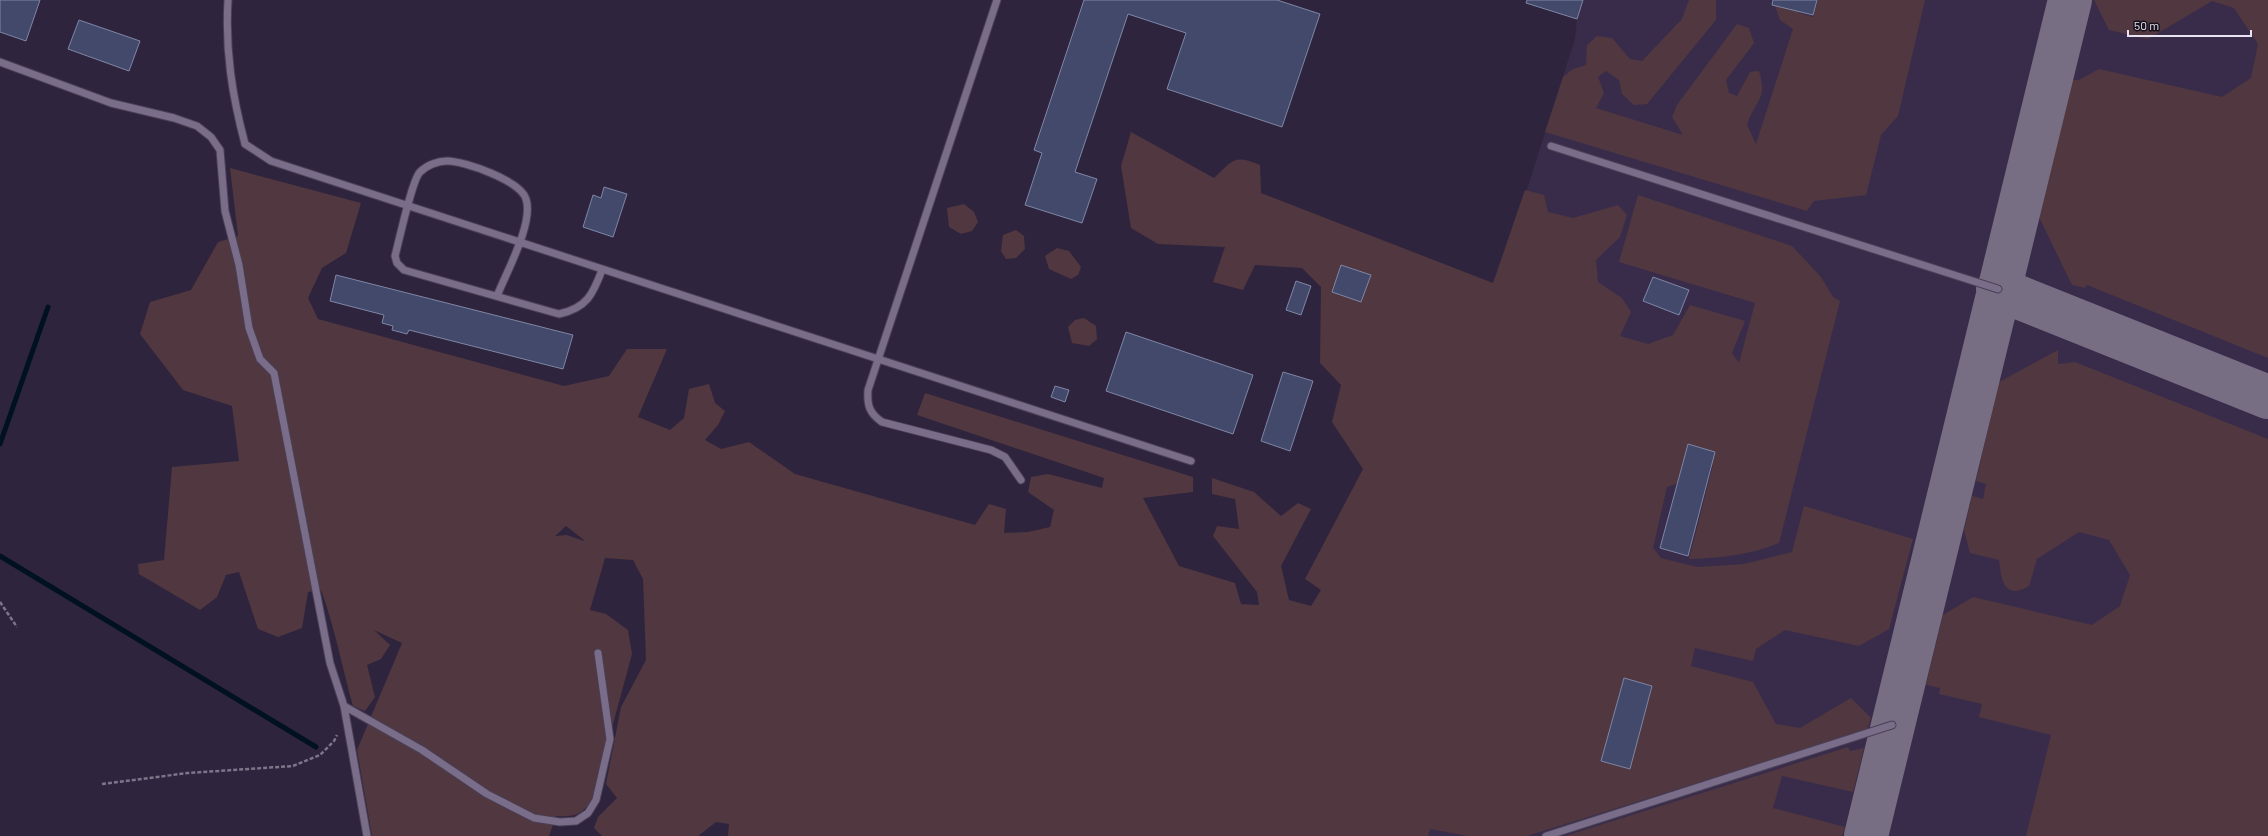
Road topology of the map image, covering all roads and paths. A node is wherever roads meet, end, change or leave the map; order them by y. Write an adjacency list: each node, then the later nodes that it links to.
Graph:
1 (228, 0): 5 (lane)
2 (997, 0): 10 (lane)
3 (0, 62): 16 (lane)
4 (1551, 146): 8 (lane)
5 (408, 206): 6 (lane); 6 (lane); 9 (lane)
6 (519, 242): 7 (lane); 9 (lane)
7 (602, 270): 9 (lane); 10 (lane)
8 (1998, 289)
9 (497, 296)
10 (877, 360): 11 (lane); 12 (lane)
11 (1190, 461)
12 (1021, 480)
13 (0, 602): 14 (path)
14 (17, 627)
15 (598, 653): 16 (lane)
16 (344, 706): 20 (lane)
17 (1892, 725): 21 (lane)
18 (340, 729): 19 (path)
19 (102, 784)
20 (367, 836)
21 (1546, 836)

